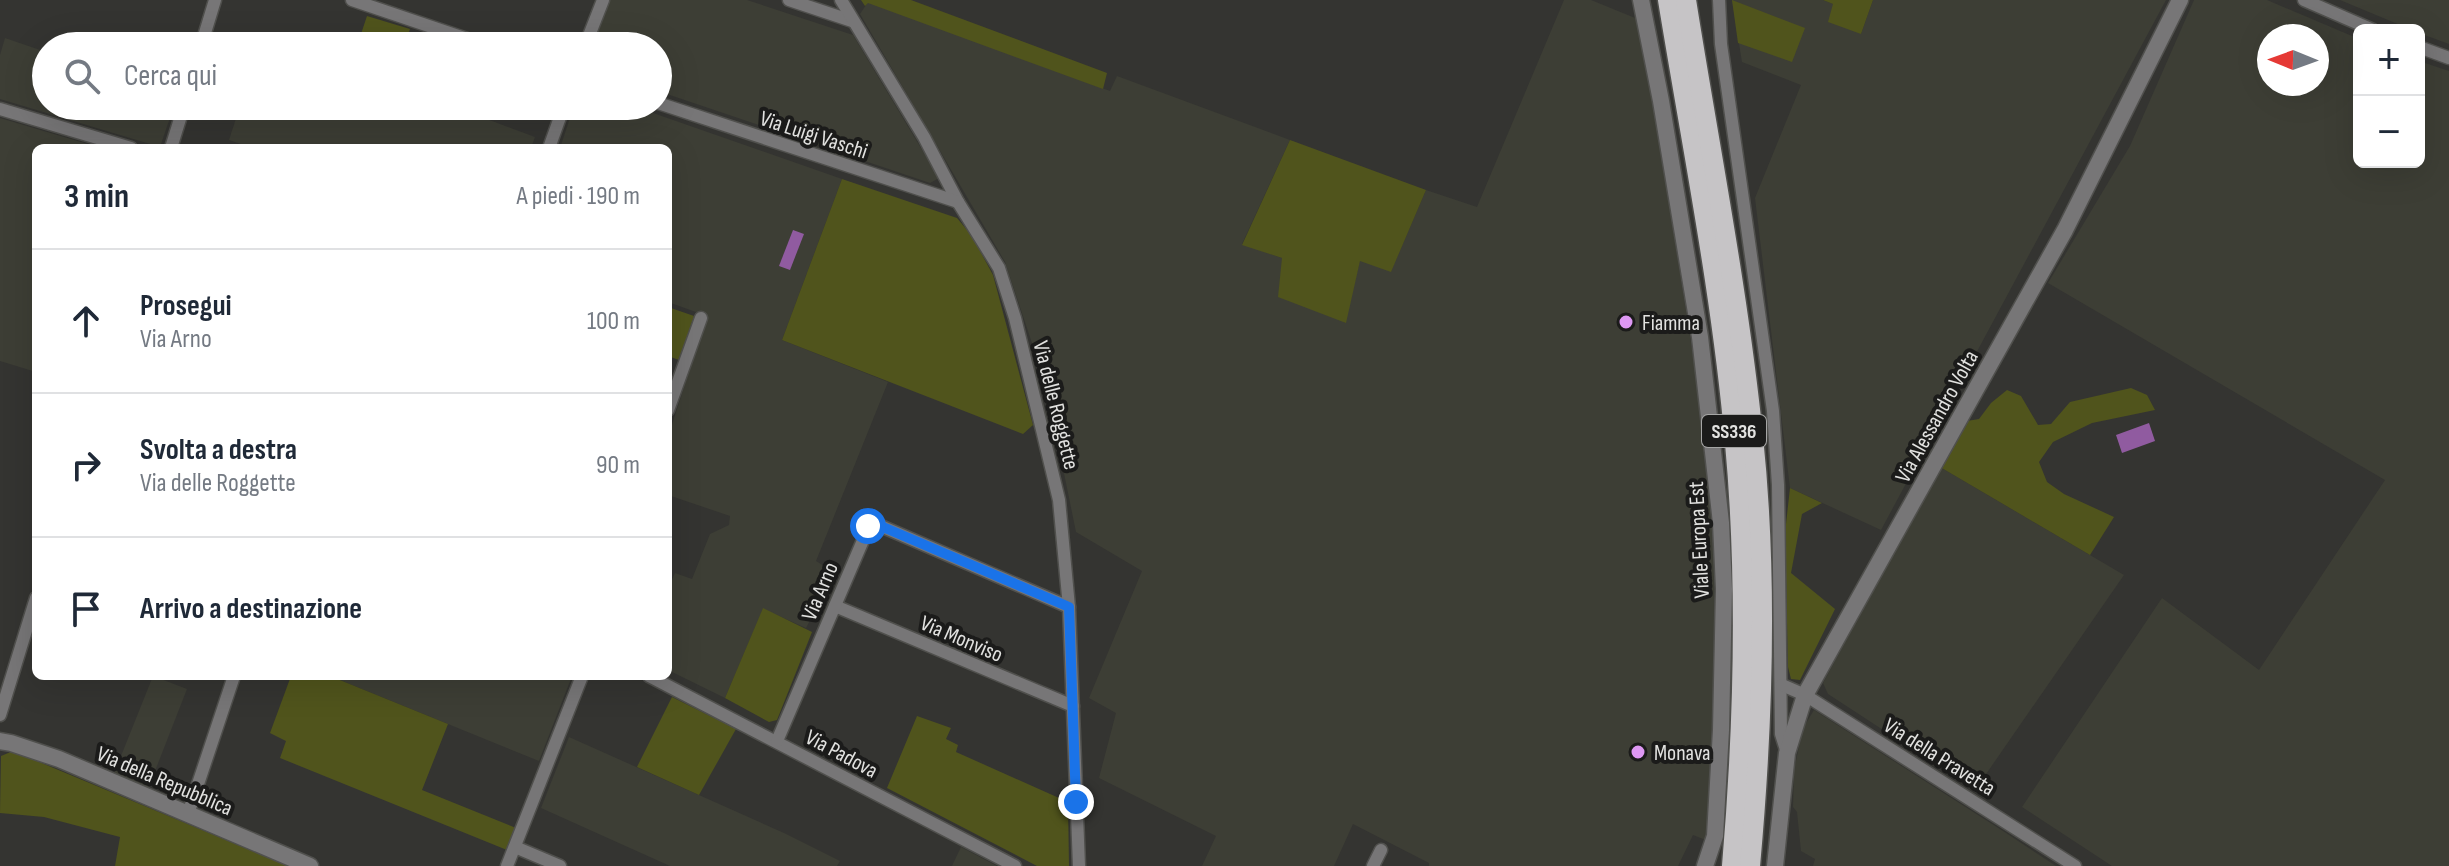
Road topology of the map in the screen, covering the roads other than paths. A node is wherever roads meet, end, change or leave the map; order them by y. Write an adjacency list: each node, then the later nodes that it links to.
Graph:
1 (215, 0): 15 (street)
2 (352, 0): 16 (street)
3 (603, 0): 17 (street)
4 (789, 0): 13 (street)
5 (841, 0): 13 (street, Via delle Roggette)
6 (1668, 0): 56 (highway, SS336)
7 (1686, 0): 26 (highway, SS336)
8 (1699, 0): 26 (highway)
9 (1719, 0): 39 (street)
10 (2180, 0): 40 (street, Via Alessandro Volta)
11 (2304, 0): 14 (street)
12 (1642, 4): 55 (street, Viale Europa Est)
13 (852, 21): 30 (street, Via delle Roggette)
14 (2359, 24)
15 (205, 32)
16 (447, 32)
17 (590, 32)
18 (2425, 49): 19 (street)
19 (2449, 58)
20 (672, 108): 30 (street, Via Luigi Vaschi)
21 (0, 109): 22 (street)
22 (32, 119)
23 (37, 120): 27 (street)
24 (180, 120): 28 (street)
25 (559, 120): 29 (street)
26 (1706, 125): 57 (highway, SS336)
27 (118, 144)
28 (172, 144)
29 (550, 144)
30 (958, 202): 34 (street, Via delle Roggette)
31 (701, 318): 32 (street)
32 (674, 376)
33 (835, 606): 34 (street, Via Arno); 41 (street, Via Monviso); 44 (street, Via Arno)
34 (1069, 607): 41 (street, Via delle Roggette)
35 (32, 611): 42 (street)
36 (233, 680): 46 (street)
37 (580, 680): 47 (street)
38 (657, 680): 44 (street, Via Padova)
39 (1782, 685): 40 (street, Via della Pravetta); 45 (street)
40 (1805, 695): 45 (street, Via Alessandro Volta); 59 (street, Via della Pravetta)
41 (1073, 706): 53 (street, Via delle Roggette)
42 (0, 715)
43 (0, 741): 46 (street, Via della Repubblica)
44 (777, 741): 52 (street, Via Padova)
45 (1787, 753): 58 (street, Via Alessandro Volta)
46 (188, 814): 49 (street, Via della Repubblica)
47 (515, 847): 50 (street); 51 (street)
48 (1381, 850): 54 (street)
49 (310, 866)
50 (507, 866)
51 (560, 866)
52 (1015, 866)
53 (1079, 866)
54 (1373, 866)
55 (1705, 866)
56 (1732, 866)
57 (1750, 866)
58 (1775, 866)
59 (2075, 866)

